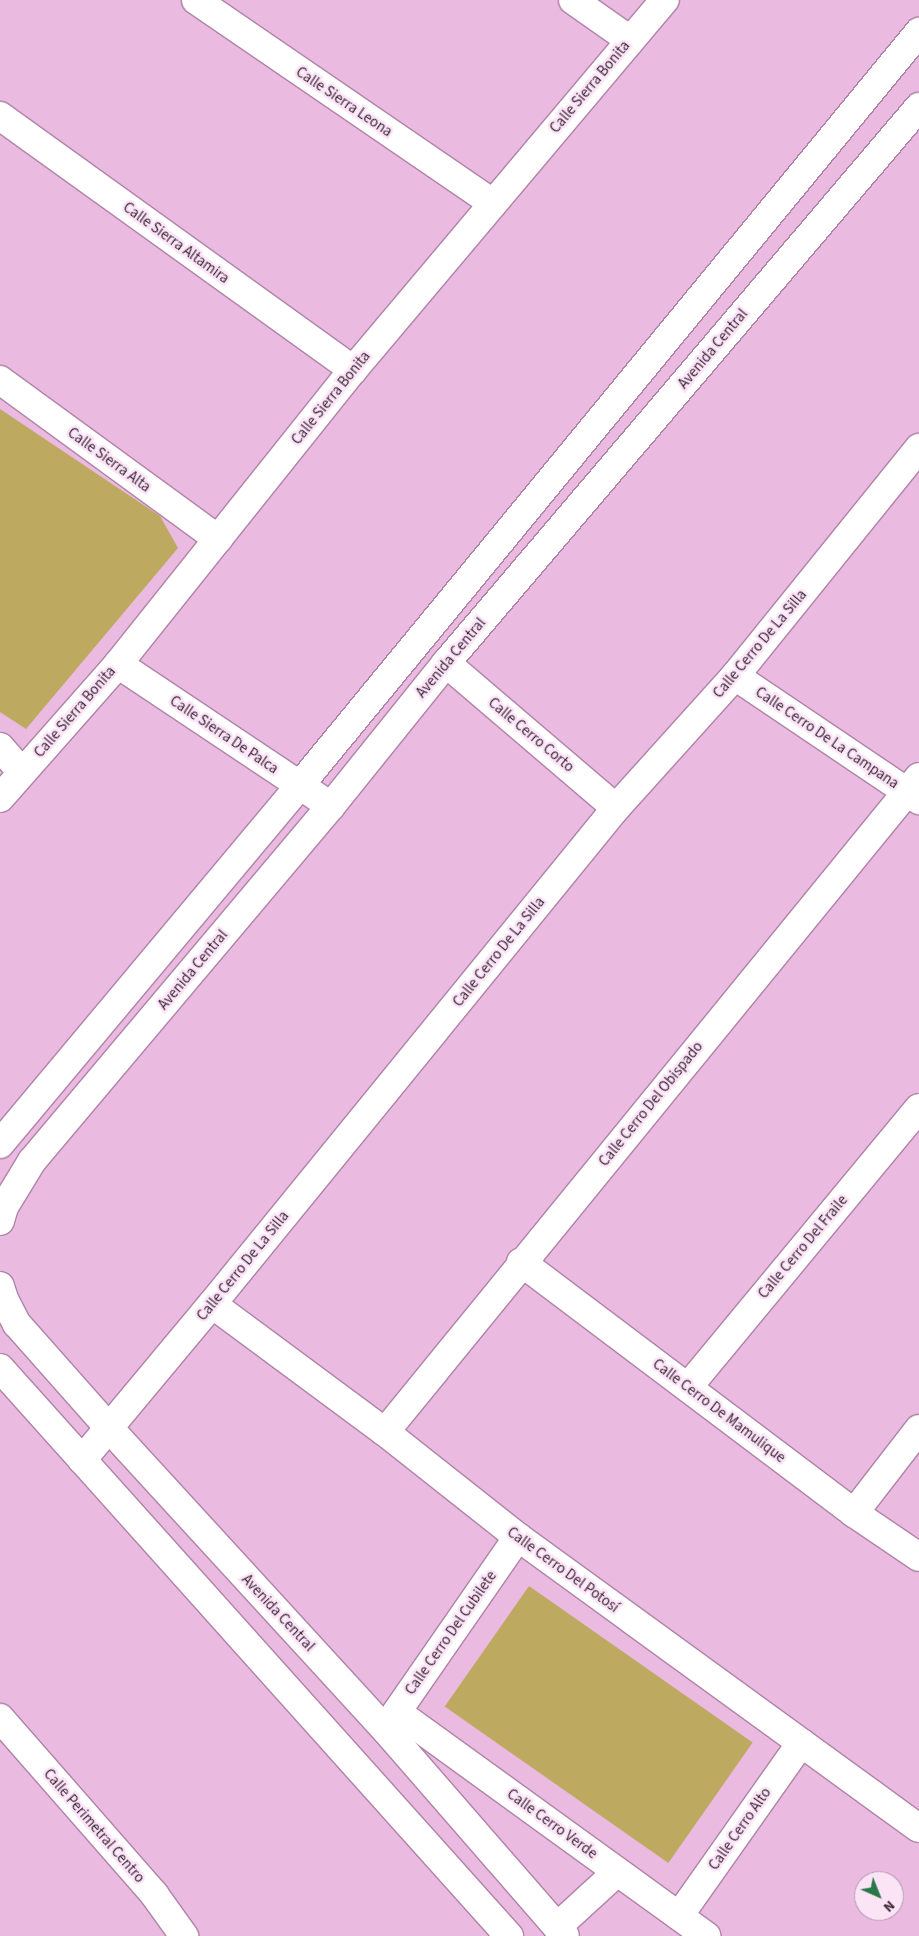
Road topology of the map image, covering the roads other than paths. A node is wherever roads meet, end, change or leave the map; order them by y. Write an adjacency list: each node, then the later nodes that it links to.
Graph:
1 (196, 0): 8 (street, Calle Sierra Leona)
2 (573, 0): 5 (street)
3 (665, 0): 5 (street, Calle Sierra Bonita)
4 (919, 32): 18 (street)
5 (630, 40): 8 (street, Calle Sierra Bonita)
6 (919, 107): 13 (street, Avenida Central)
7 (0, 116): 9 (street, Calle Sierra Altamira)
8 (492, 203): 9 (street, Calle Sierra Bonita)
9 (352, 370): 12 (street, Calle Sierra Bonita)
10 (0, 380): 12 (street, Calle Sierra Alta)
11 (919, 448): 15 (street, Calle Cerro De La Silla)
12 (218, 539): 14 (street, Calle Sierra Bonita)
13 (446, 663): 21 (street, Avenida Central); 22 (street, Calle Cerro Corto)
14 (118, 664): 17 (street, Calle Sierra Bonita); 18 (street, Calle Sierra De Palca)
15 (736, 676): 19 (street, Calle Cerro De La Campana); 22 (street, Calle Cerro De La Silla)
16 (0, 747): 17 (street)
17 (22, 772): 20 (street, Calle Sierra Bonita)
18 (300, 785): 21 (street, Calle Sierra De Palca); 24 (street)
19 (915, 789): 26 (street, Calle Cerro Del Obispado)
20 (0, 798)
21 (331, 806): 25 (street, Avenida Central)
22 (616, 808): 28 (street, Calle Cerro De La Silla)
23 (919, 1108): 30 (street, Calle Cerro Del Fraile)
24 (0, 1144)
25 (0, 1221)
26 (521, 1262): 30 (street, Calle Cerro De Mamulique); 33 (street, Calle Cerro Del Obispado)
27 (0, 1286): 31 (street, Avenida Central)
28 (212, 1304): 31 (street, Calle Cerro De La Silla); 33 (street, Calle Cerro Del Potosí)
29 (0, 1368): 34 (street)
30 (688, 1387): 35 (street, Calle Cerro De Mamulique)
31 (109, 1428): 34 (street, Calle Cerro De La Silla); 39 (street, Avenida Central)
32 (919, 1429): 35 (street)
33 (385, 1432): 36 (street, Calle Cerro Del Potosí)
34 (82, 1460): 46 (street)
35 (854, 1513): 37 (street, Calle Cerro De Mamulique)
36 (518, 1537): 39 (street, Calle Cerro Del Cubilete); 40 (street, Calle Cerro Del Potosí)
37 (919, 1557)
38 (0, 1718): 45 (street, Calle Perimetral Centro)
39 (391, 1721): 42 (street, Calle Cerro Verde); 44 (street, Avenida Central)
40 (801, 1743): 41 (street, Calle Cerro Del Potosí); 43 (street, Calle Cerro Alto)
41 (919, 1828)
42 (617, 1872): 43 (street, Calle Cerro Verde); 44 (street)
43 (679, 1916): 47 (street, Calle Cerro Verde)
44 (561, 1932)
45 (184, 1936)
46 (509, 1936)
47 (707, 1936)

